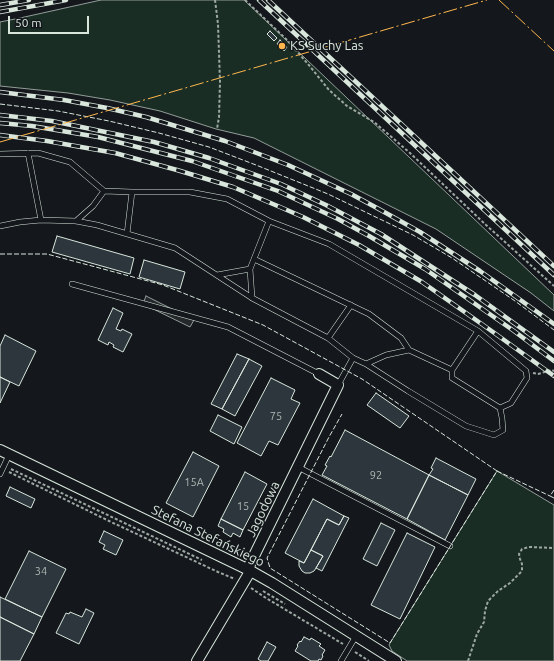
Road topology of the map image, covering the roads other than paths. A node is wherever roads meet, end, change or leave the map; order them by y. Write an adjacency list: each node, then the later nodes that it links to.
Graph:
1 (28, 153): 2 (lane); 3 (lane); 5 (lane)
2 (0, 154)
3 (104, 191): 4 (lane); 6 (lane)
4 (132, 192): 7 (lane); 9 (lane)
5 (41, 220): 6 (lane); 8 (lane)
6 (76, 221): 9 (lane)
7 (269, 221): 10 (lane); 16 (lane)
8 (0, 226)
9 (126, 234): 12 (lane)
10 (254, 259): 11 (lane); 15 (lane)
11 (250, 269): 12 (lane); 14 (lane)
12 (218, 275): 14 (lane)
13 (72, 284): 22 (lane)
14 (252, 298): 17 (lane)
15 (351, 305): 17 (lane); 18 (lane)
16 (478, 331): 21 (lane); 24 (lane)
17 (328, 338): 19 (lane)
18 (409, 350): 20 (lane); 21 (lane)
19 (353, 358): 20 (lane); 23 (lane)
20 (366, 364): 24 (lane)
21 (452, 370): 24 (lane)
22 (319, 374): 23 (street)
23 (338, 385): 26 (street, Jagodowa)
24 (500, 408)
25 (5, 452): 27 (lane); 29 (street, Stefana Stefańskiego)
26 (298, 467): 28 (lane); 29 (street, Jagodowa)
27 (0, 474)
28 (450, 546)
29 (249, 570): 30 (street, Stefana Stefańskiego); 31 (street, Jagodowa)
30 (356, 636): 32 (lane); 33 (street, Stefana Stefańskiego)
31 (197, 661)
32 (341, 661)
33 (396, 661)

